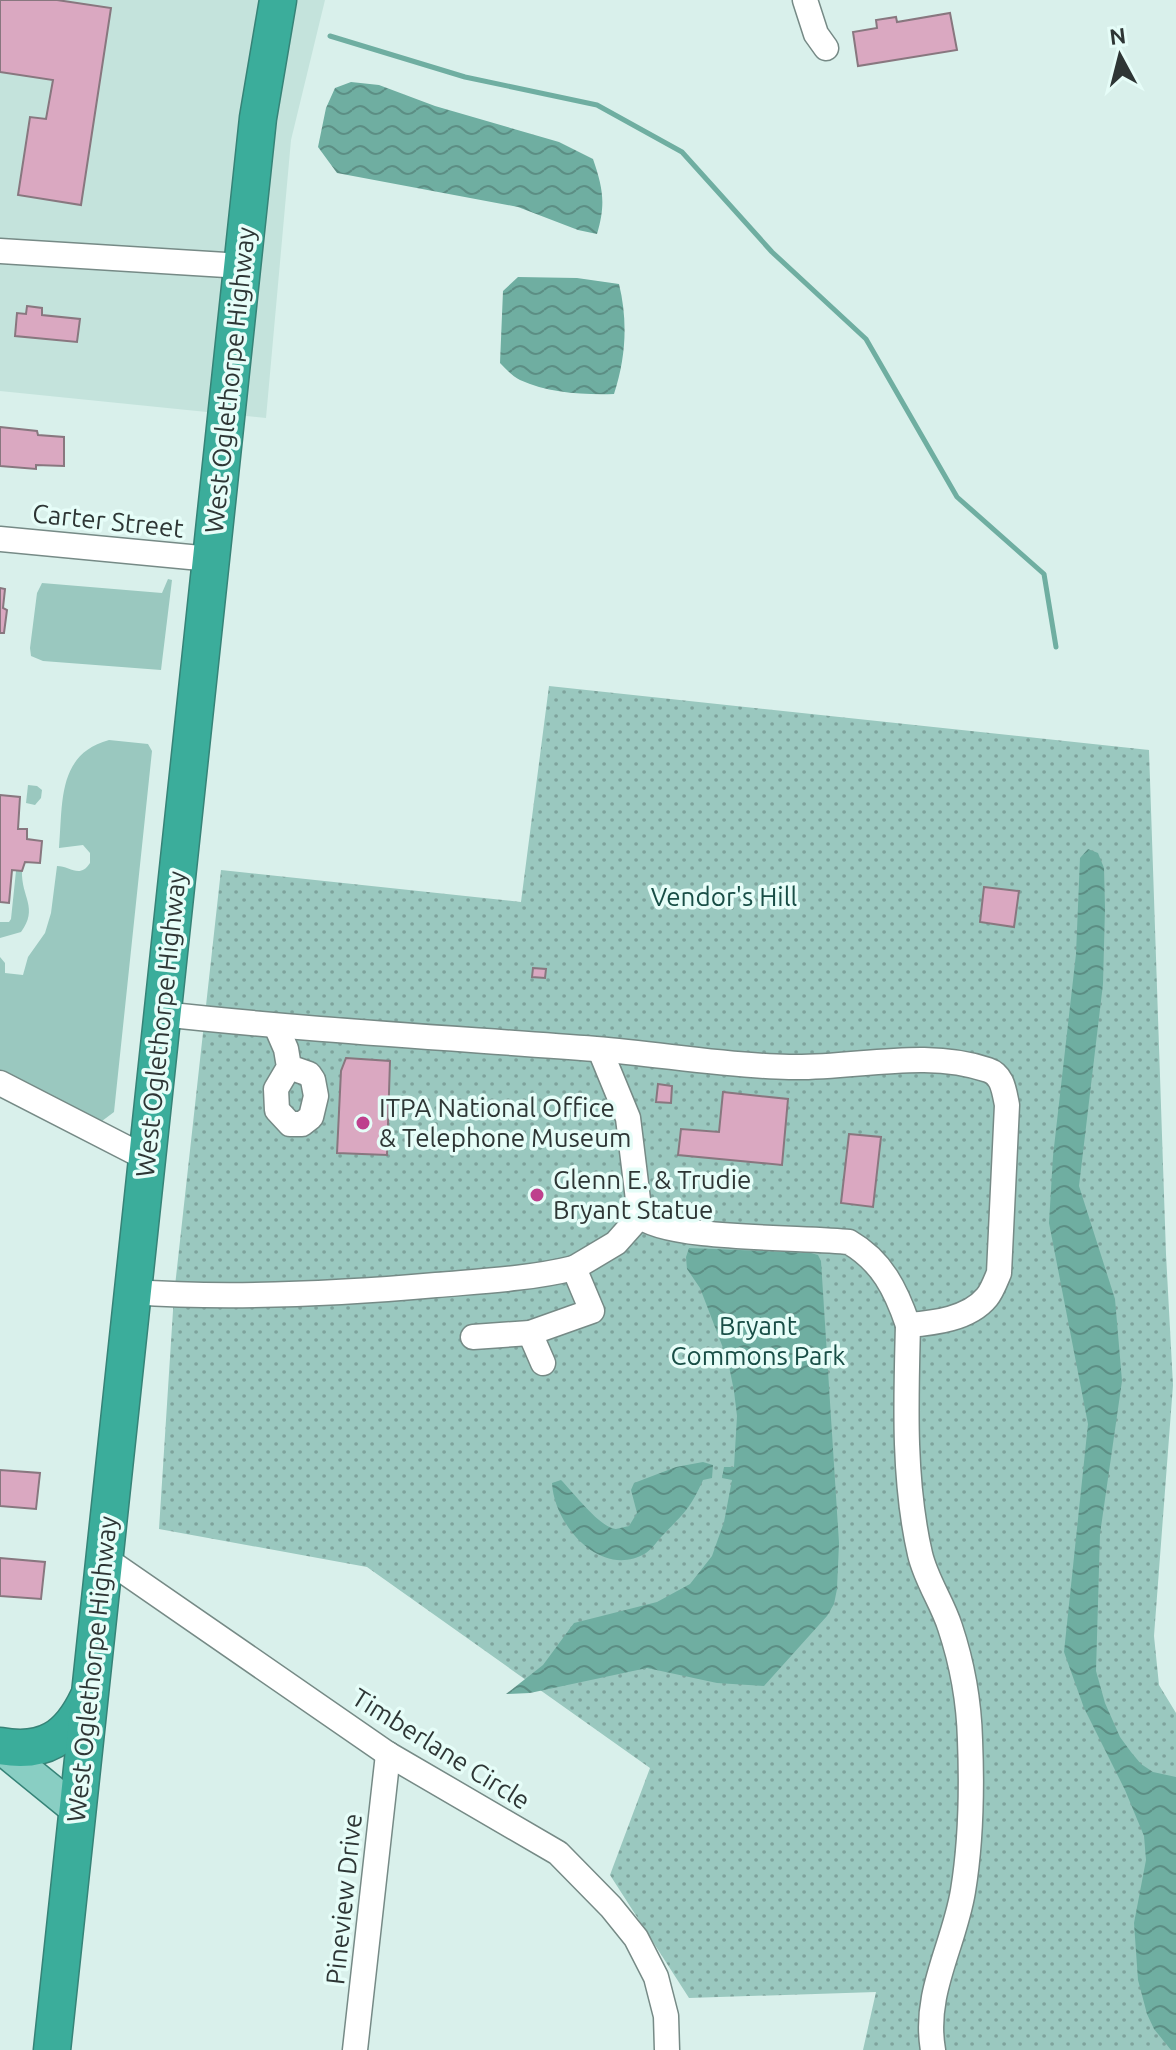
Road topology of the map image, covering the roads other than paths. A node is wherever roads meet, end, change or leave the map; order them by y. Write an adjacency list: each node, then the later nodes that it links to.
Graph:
1 (278, 0): 5 (highway, West Oglethorpe Highway)
2 (805, 0): 3 (street)
3 (826, 48)
4 (0, 251): 5 (street)
5 (242, 266): 7 (highway, West Oglethorpe Highway)
6 (0, 539): 7 (street, Carter Street)
7 (211, 559): 8 (highway, West Oglethorpe Highway)
8 (162, 1014): 9 (street); 13 (highway, West Oglethorpe Highway)
9 (276, 1026): 10 (street); 11 (street)
10 (600, 1050): 14 (street); 17 (street)
11 (289, 1067)
12 (0, 1083): 13 (street)
13 (146, 1158): 16 (highway, West Oglethorpe Highway)
14 (640, 1216): 15 (street); 17 (street)
15 (574, 1268): 16 (street); 18 (street)
16 (132, 1292): 21 (highway, West Oglethorpe Highway)
17 (908, 1325): 29 (street)
18 (530, 1333): 19 (street); 20 (street)
19 (473, 1337)
20 (543, 1363)
21 (103, 1557): 22 (highway, West Oglethorpe Highway); 24 (street, Timberlane Circle)
22 (88, 1696): 23 (highway); 25 (highway, West Oglethorpe Highway)
23 (0, 1747): 25 (main road)
24 (388, 1754): 27 (street, Pineview Drive); 28 (street, Timberlane Circle)
25 (76, 1810): 26 (highway, West Oglethorpe Highway)
26 (52, 2050)
27 (355, 2050)
28 (667, 2050)
29 (933, 2050)

